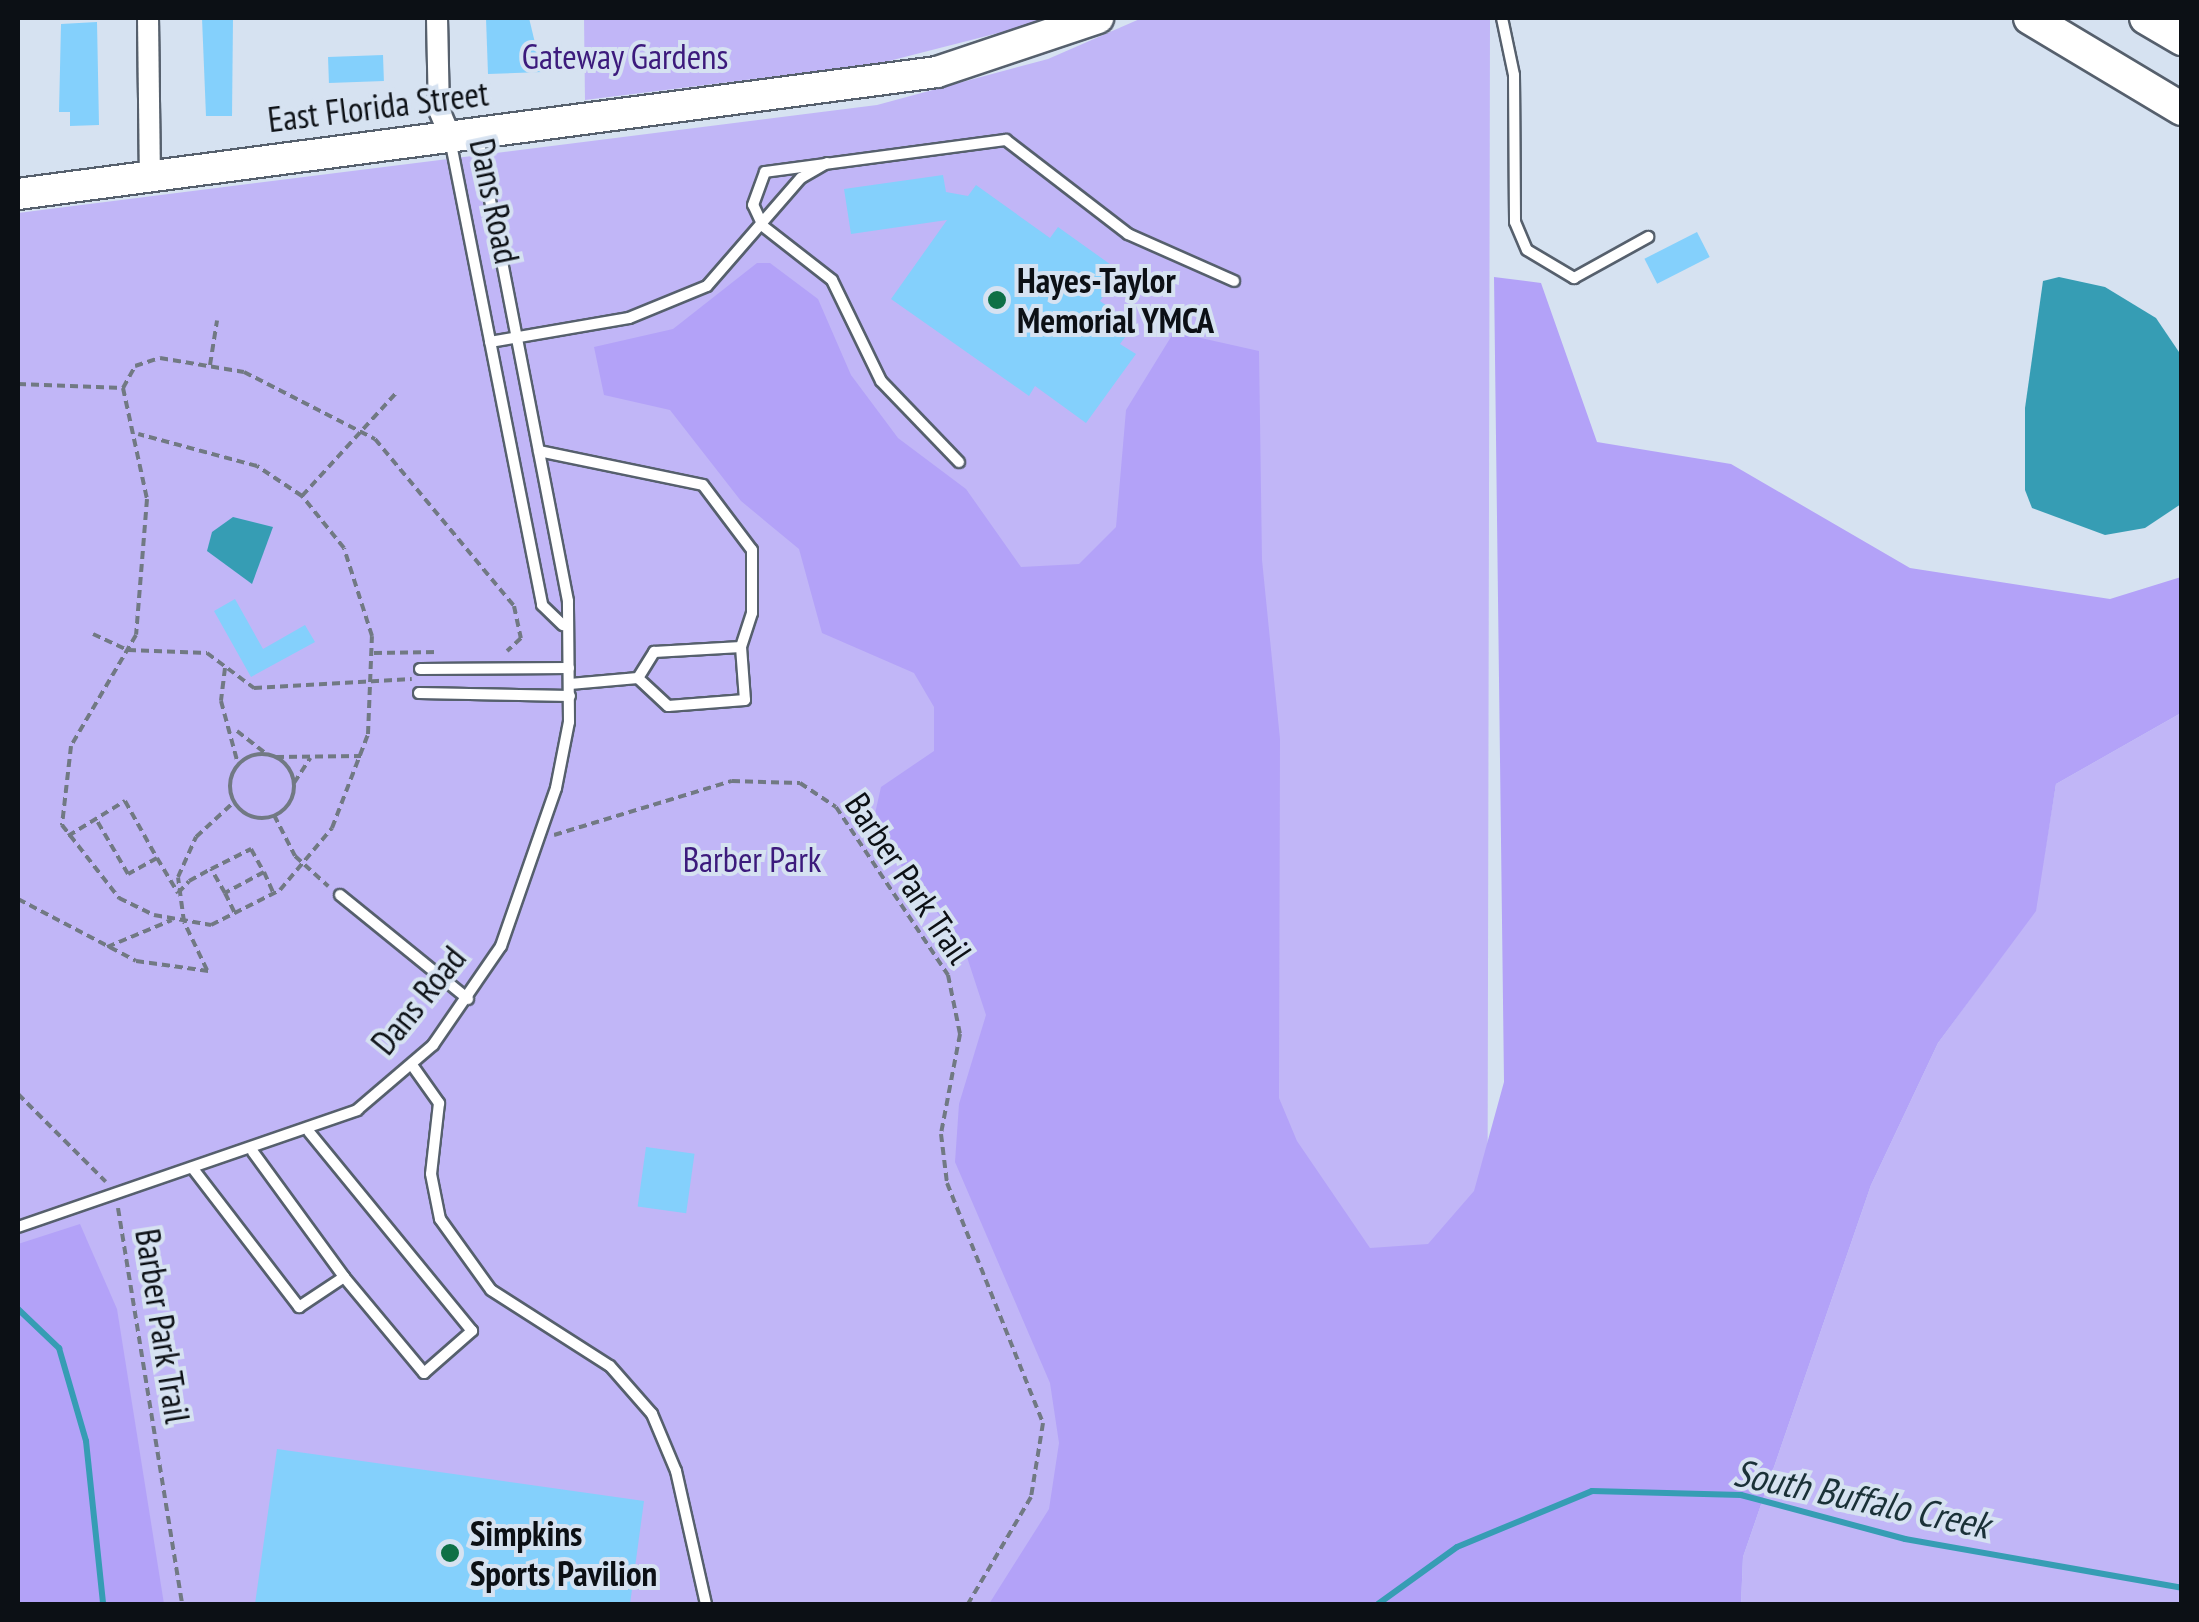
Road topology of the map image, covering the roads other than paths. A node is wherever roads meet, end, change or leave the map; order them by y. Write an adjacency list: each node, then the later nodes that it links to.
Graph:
1 (148, 18): 11 (street)
2 (437, 18): 9 (street, Dans Road)
3 (1098, 18): 9 (main road, East Florida Street)
4 (1502, 18): 14 (lane)
5 (2030, 18): 8 (main road)
6 (2146, 18): 7 (main road)
7 (2182, 39)
8 (2182, 109)
9 (463, 132): 11 (main road, East Florida Street); 16 (lane, Dans Road); 17 (lane, Dans Road)
10 (827, 163): 13 (lane); 13 (lane); 15 (lane)
11 (150, 174): 12 (main road, East Florida Street)
12 (18, 194)
13 (763, 226): 16 (lane); 19 (lane)
14 (1648, 237)
15 (1234, 282)
16 (517, 338): 17 (lane); 18 (lane, Dans Road)
17 (490, 342): 20 (lane, Dans Road)
18 (539, 451): 20 (lane, Dans Road); 21 (lane)
19 (959, 462)
20 (562, 625): 22 (lane, Dans Road)
21 (741, 647): 24 (lane); 24 (lane)
22 (569, 668): 23 (lane); 25 (lane, Dans Road)
23 (419, 674)
24 (638, 678): 25 (lane)
25 (570, 690): 26 (lane); 28 (lane, Dans Road)
26 (419, 693)
27 (341, 893): 28 (lane)
28 (468, 999): 29 (lane, Dans Road)
29 (412, 1066): 30 (lane, Dans Road); 35 (lane)
30 (310, 1132): 31 (lane, Dans Road); 34 (lane)
31 (253, 1152): 32 (lane, Dans Road); 34 (lane)
32 (194, 1170): 33 (lane, Dans Road); 34 (lane)
33 (18, 1227)
34 (344, 1276)
35 (706, 1604)

